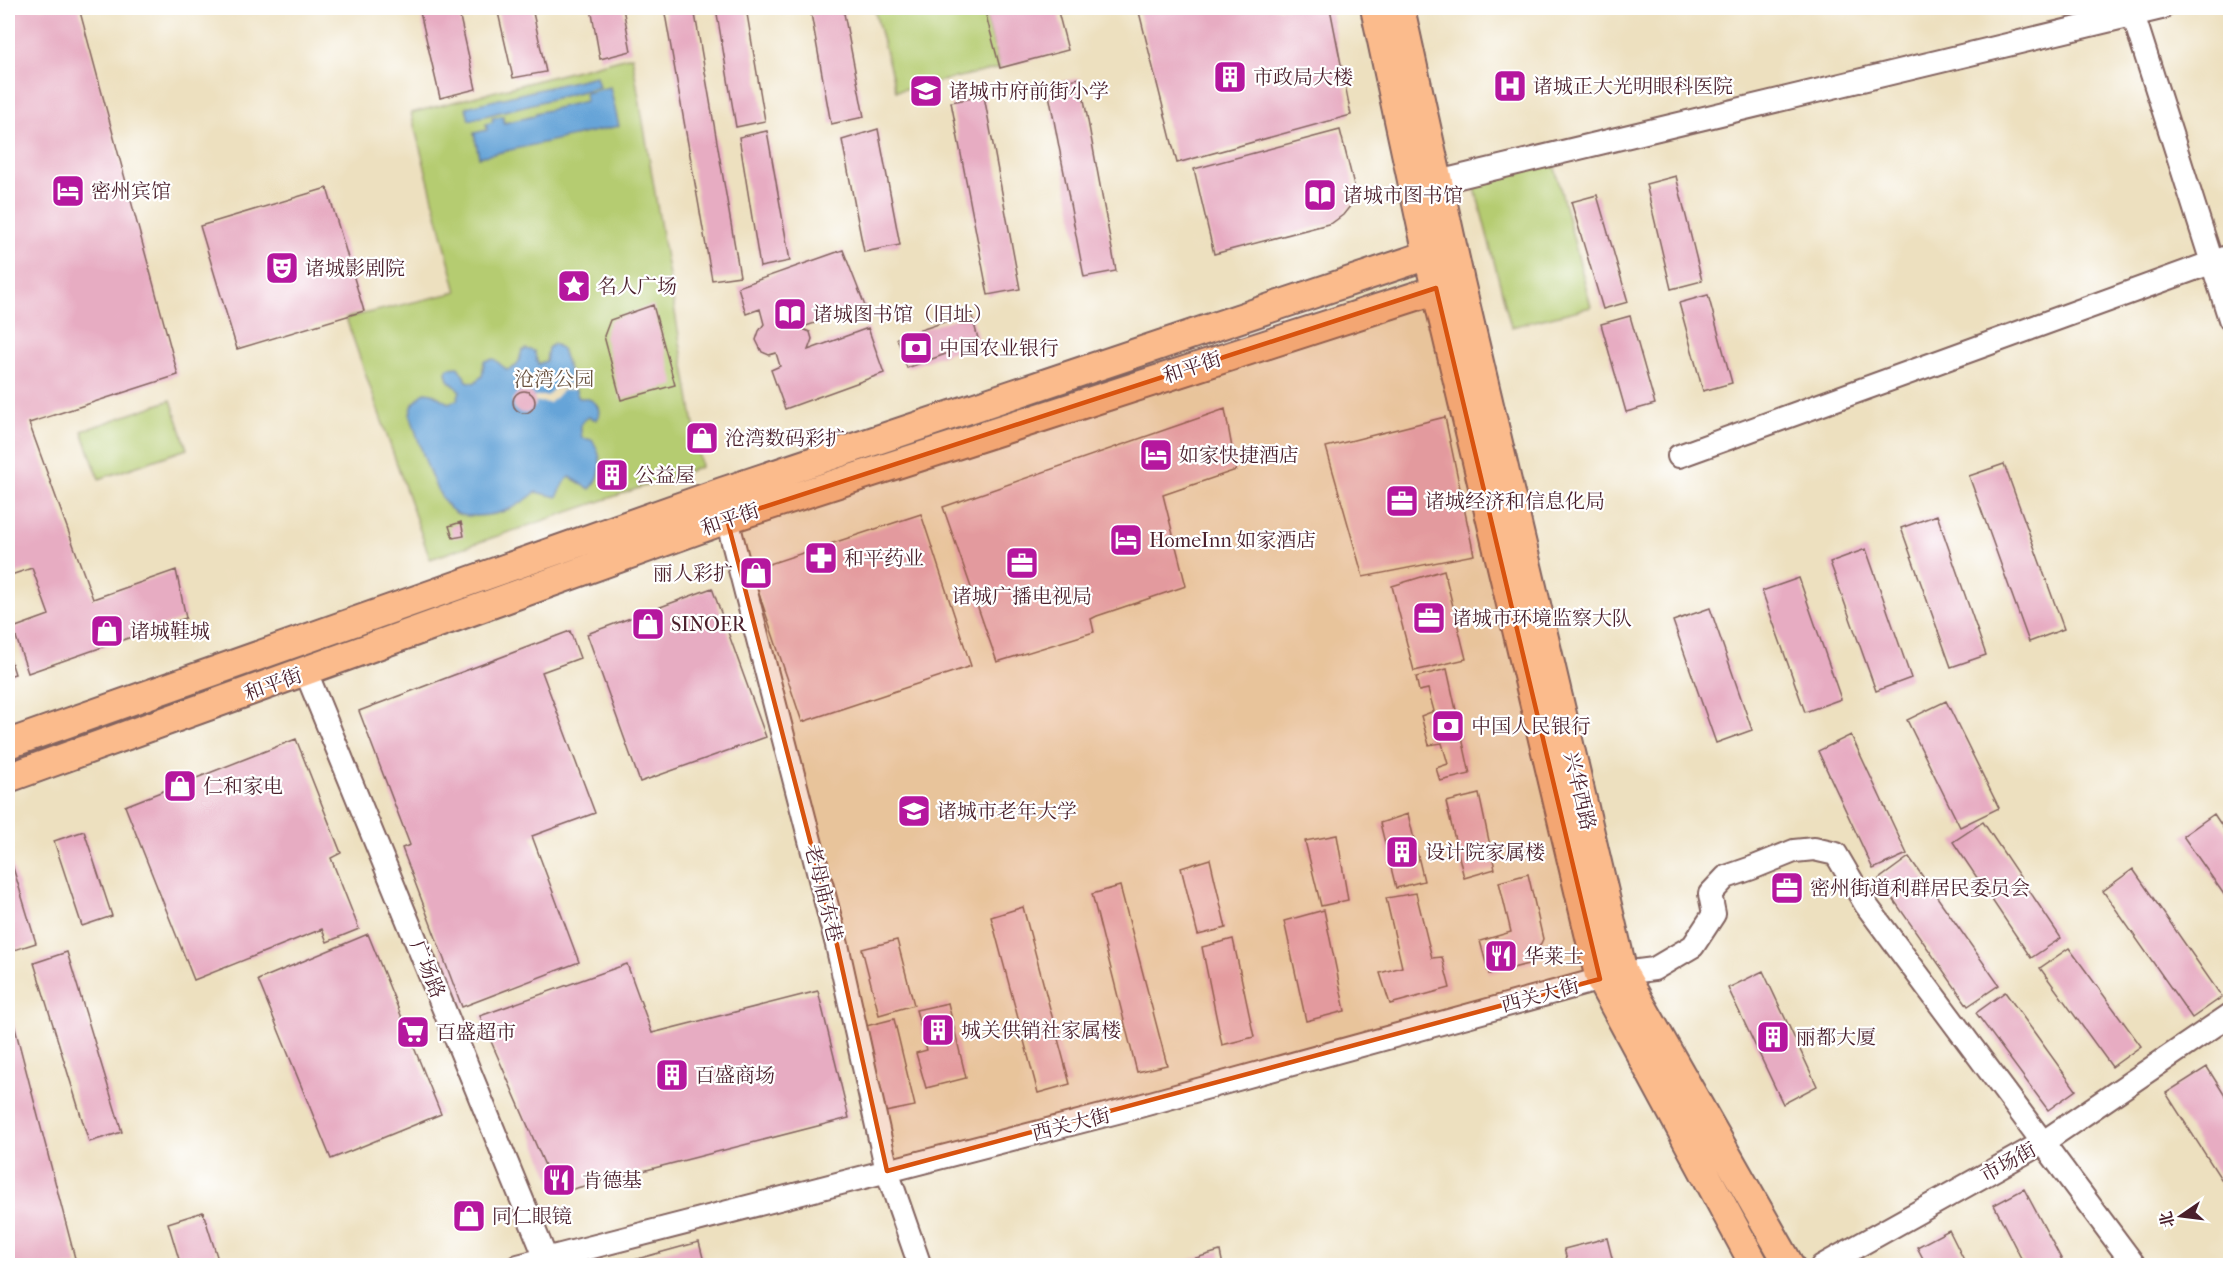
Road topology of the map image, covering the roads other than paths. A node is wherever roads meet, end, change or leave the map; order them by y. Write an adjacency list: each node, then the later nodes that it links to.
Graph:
1 (1375, 8): 6 (main road)
2 (1400, 8): 5 (main road)
3 (2161, 8): 4 (street)
4 (2133, 11): 5 (street); 7 (street)
5 (1438, 182): 6 (main road)
6 (1441, 252): 8 (main road); 13 (main road, 和平街)
7 (2222, 259): 9 (street); 10 (street)
8 (1448, 285): 11 (main road, 和平街); 15 (main road)
9 (2230, 318)
10 (1679, 456)
11 (727, 519): 12 (main road, 和平街); 18 (street, 老母庙东巷)
12 (306, 672): 14 (main road, 和平街); 19 (street, 广场路)
13 (8, 744)
14 (8, 778)
15 (1612, 976): 17 (street, 西关大街); 18 (street, 西关大街); 22 (main road); 23 (main road)
16 (2230, 1015): 17 (street, 市场街)
17 (2042, 1143): 24 (street, 市场街); 25 (street)
18 (887, 1171): 19 (street, 西关大街); 21 (street, 老母庙东巷)
19 (548, 1262): 20 (street, 西关大街)
20 (518, 1266)
21 (920, 1266)
22 (1755, 1266)
23 (1790, 1266)
24 (1822, 1266)
25 (2135, 1266)

